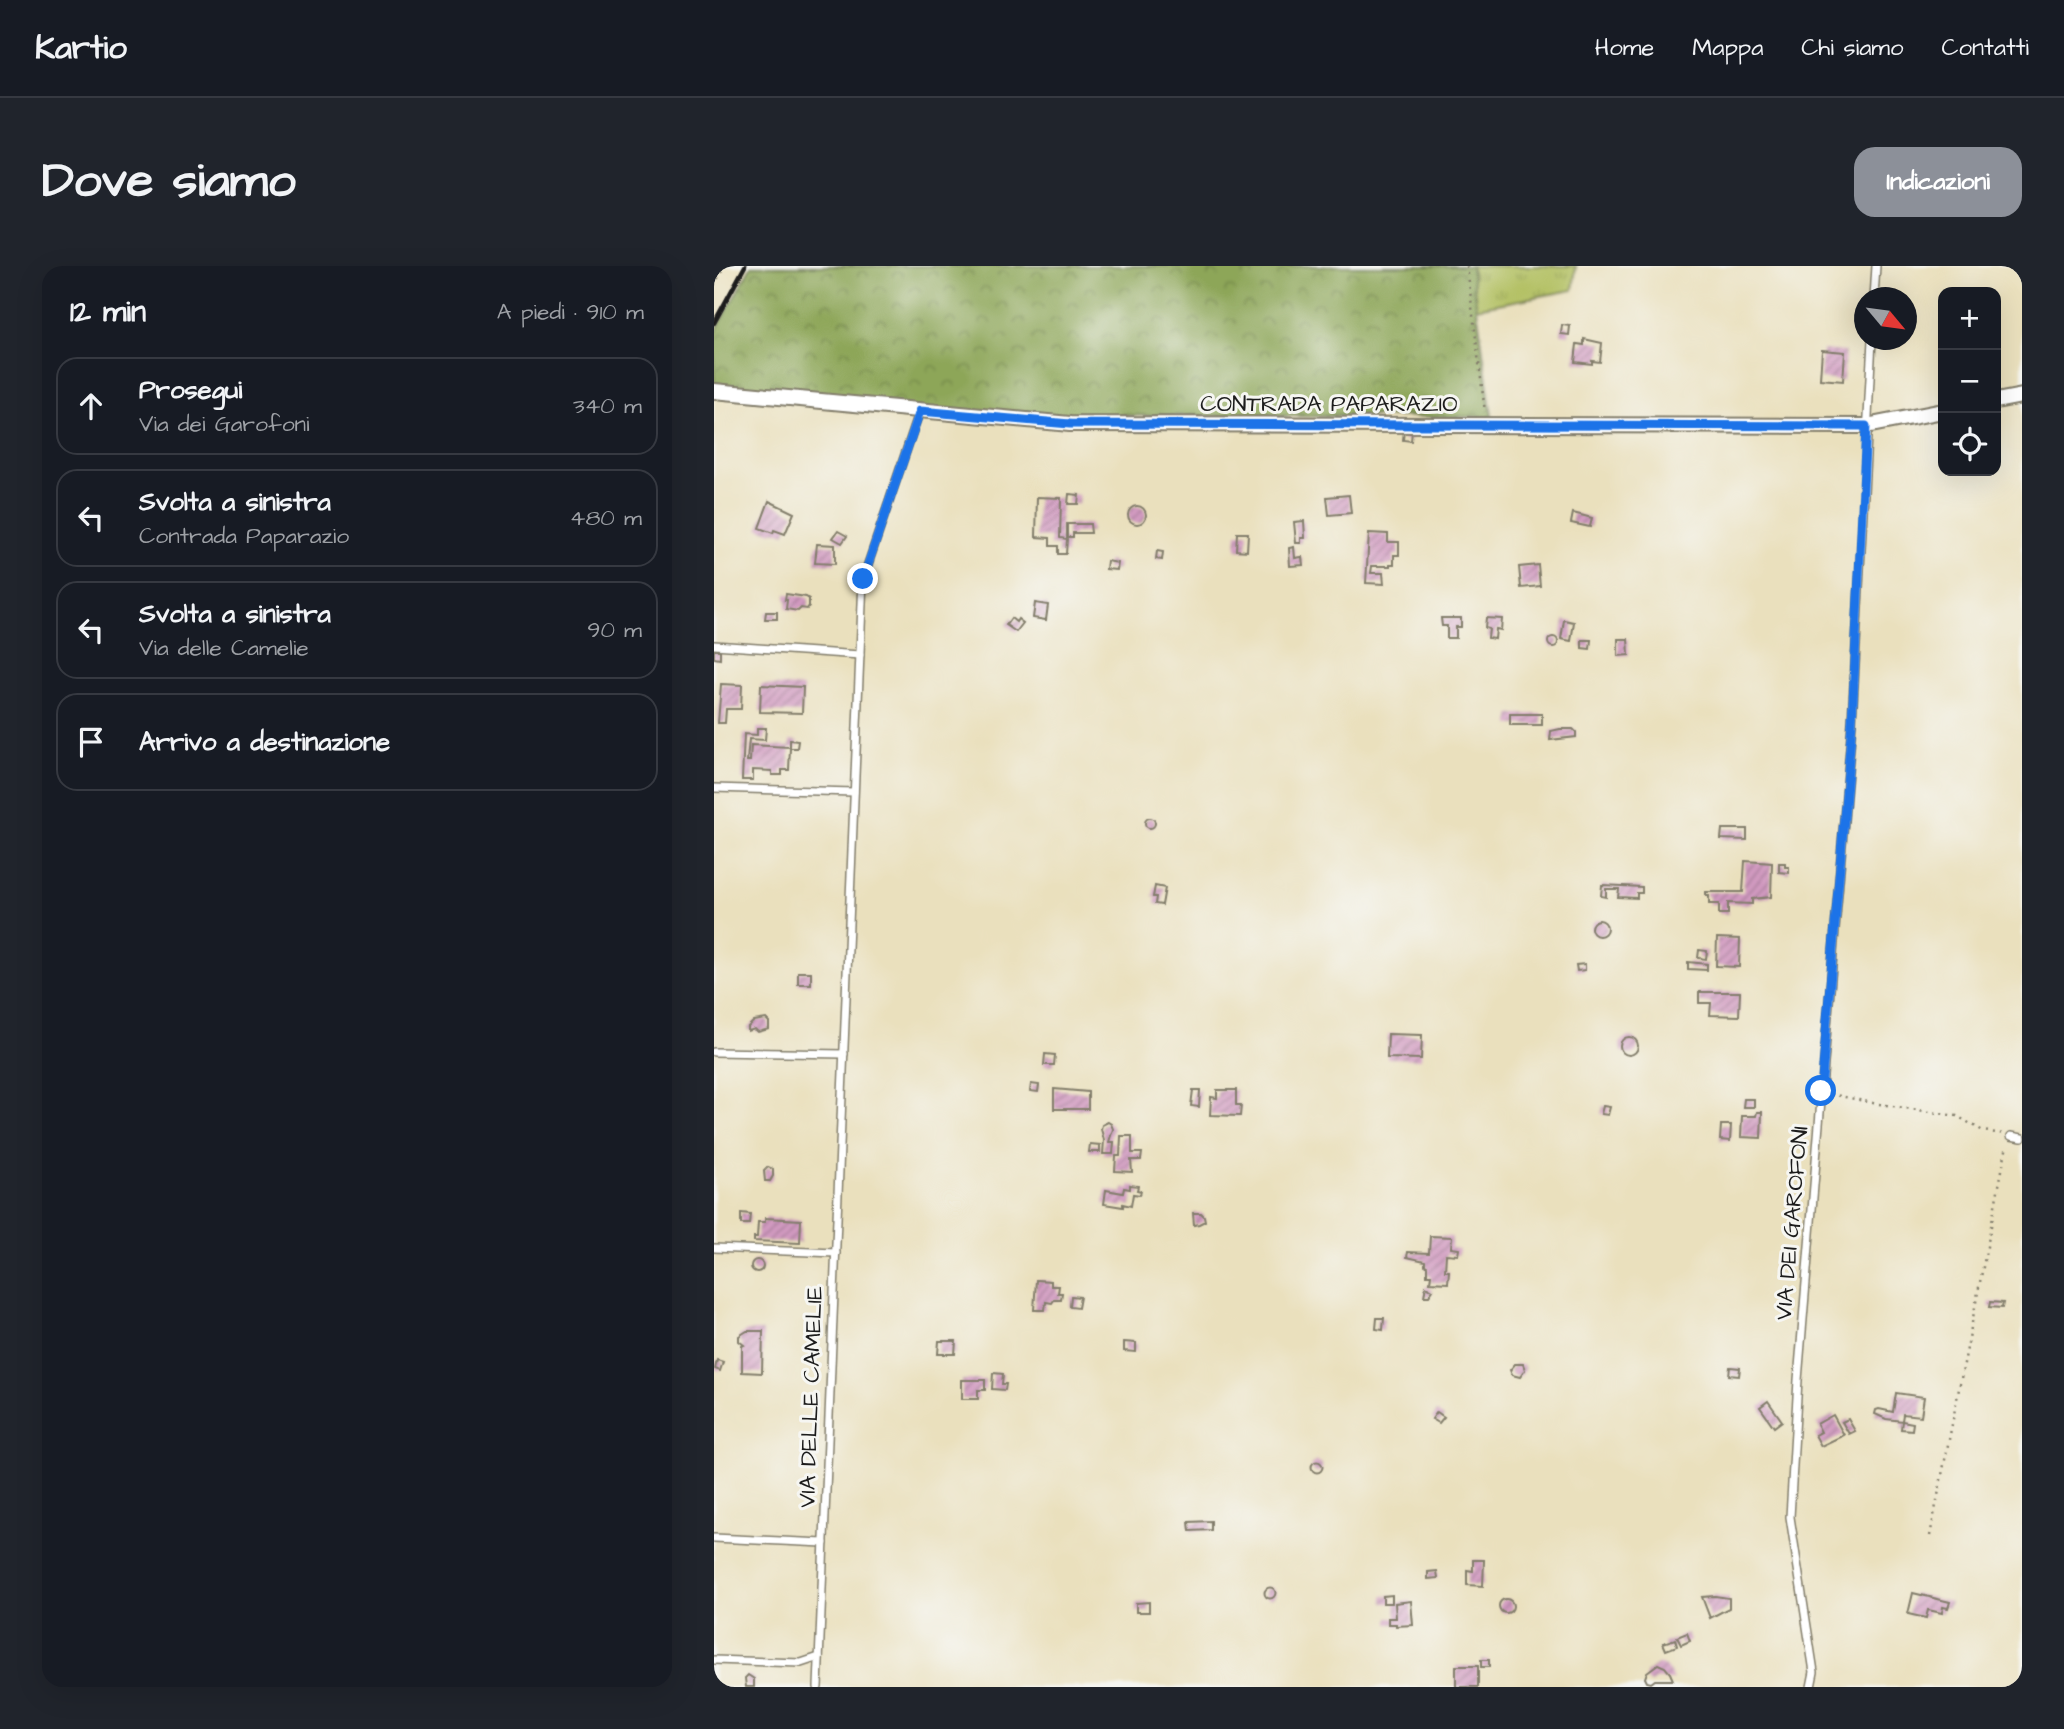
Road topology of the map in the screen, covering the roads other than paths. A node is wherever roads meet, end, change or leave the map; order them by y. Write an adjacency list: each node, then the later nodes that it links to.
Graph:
1 (1876, 266): 2 (lane)
2 (1875, 287)
3 (1871, 350): 9 (lane, VIA DEI GAROFONI)
4 (714, 391): 7 (street, CONTRADA PAPARAZIO)
5 (2022, 396): 6 (street)
6 (2001, 400)
7 (920, 411): 9 (street, CONTRADA PAPARAZIO); 11 (lane, VIA DELLE CAMELIE)
8 (1938, 412): 9 (street, CONTRADA PAPARAZIO)
9 (1866, 426): 25 (lane, VIA DEI GAROFONI)
10 (714, 645): 11 (lane)
11 (860, 655): 13 (lane, VIA DELLE CAMELIE)
12 (714, 788): 13 (lane)
13 (854, 793): 15 (lane, VIA DELLE CAMELIE)
14 (714, 1052): 15 (lane)
15 (844, 1054): 19 (lane, VIA DELLE CAMELIE)
16 (2011, 1136): 17 (lane)
17 (2022, 1138)
18 (714, 1248): 19 (lane)
19 (836, 1253): 21 (lane, VIA DELLE CAMELIE)
20 (714, 1538): 21 (lane, VIA DELLE CAMELIE)
21 (824, 1543): 22 (lane, VIA DELLE CAMELIE)
22 (819, 1657): 23 (lane); 24 (lane, VIA DELLE CAMELIE)
23 (714, 1660)
24 (818, 1687)
25 (1811, 1687)

